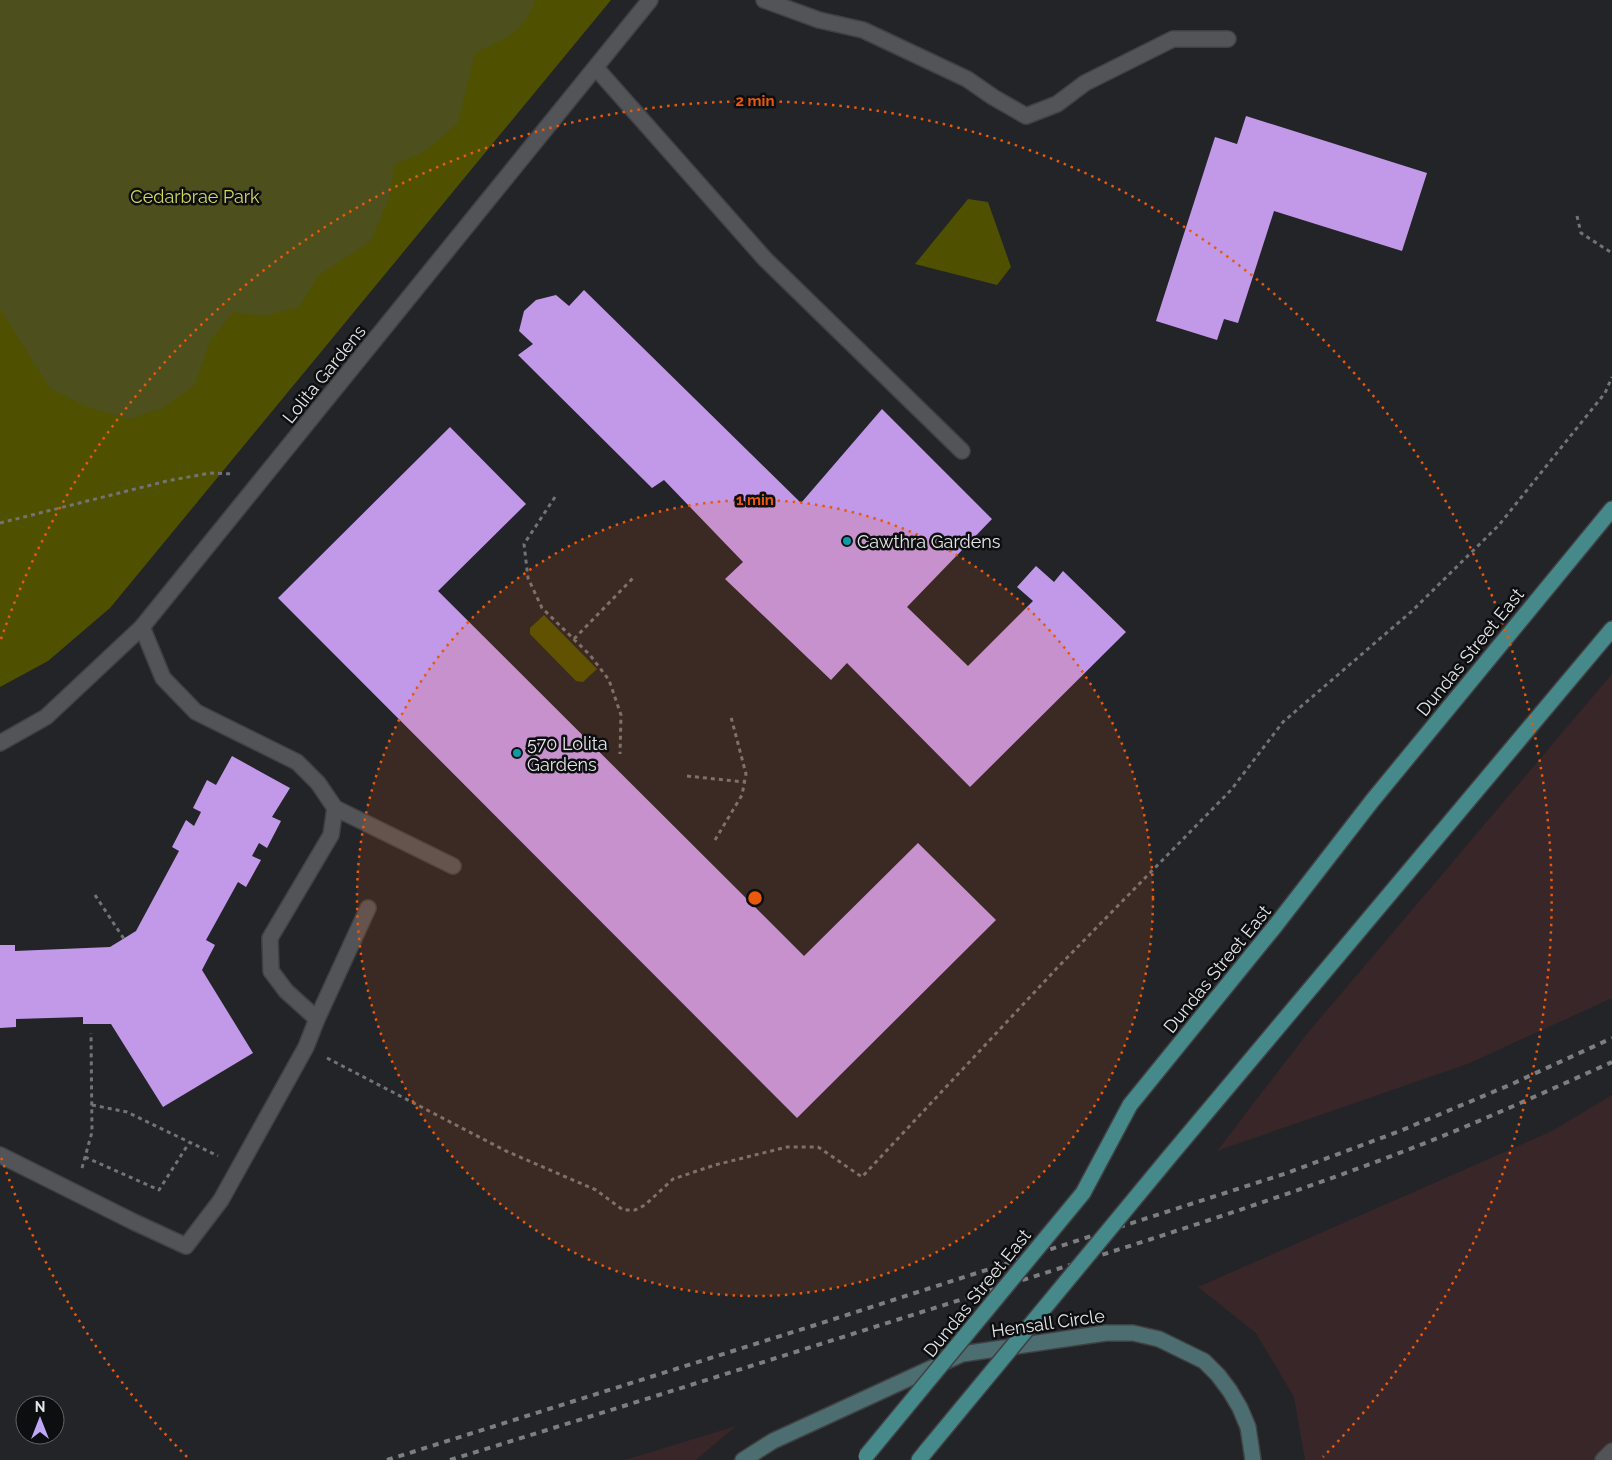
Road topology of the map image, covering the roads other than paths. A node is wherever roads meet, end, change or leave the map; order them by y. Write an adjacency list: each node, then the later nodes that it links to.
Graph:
1 (650, 0): 4 (street, Lolita Gardens)
2 (764, 0): 3 (street)
3 (1228, 39)
4 (596, 68): 5 (street); 7 (street, Lolita Gardens)
5 (962, 451)
6 (1612, 509): 17 (main road, Dundas Street East, bridge)
7 (142, 626): 9 (street, Lolita Gardens); 10 (street)
8 (1612, 629): 16 (main road, bridge)
9 (0, 744)
10 (335, 808): 11 (street); 13 (street)
11 (453, 866)
12 (368, 908): 13 (street)
13 (316, 1019): 14 (street)
14 (0, 1155)
15 (1612, 1451): 20 (street)
16 (923, 1455)
17 (865, 1458)
18 (743, 1460): 19 (street, Hensall Circle)
19 (1253, 1460)
20 (1602, 1460)

